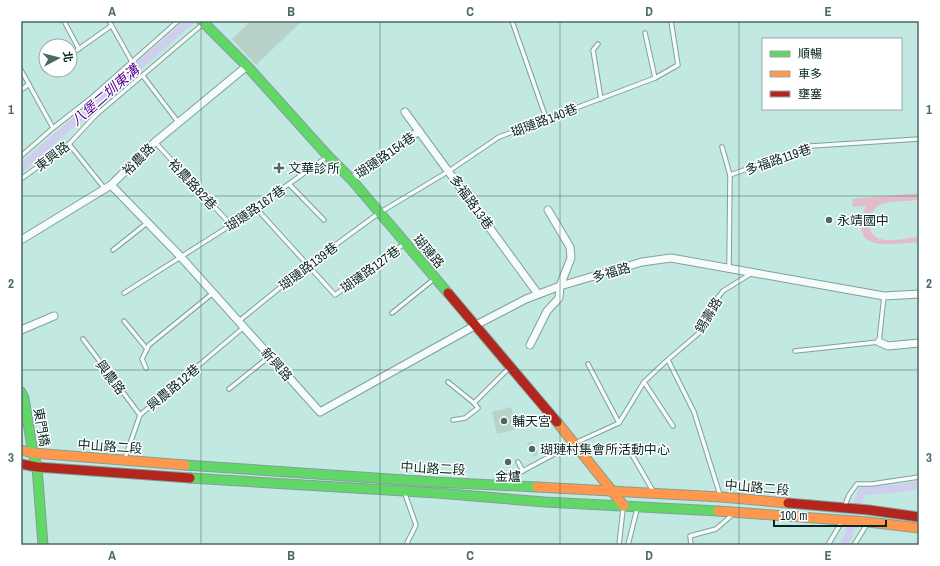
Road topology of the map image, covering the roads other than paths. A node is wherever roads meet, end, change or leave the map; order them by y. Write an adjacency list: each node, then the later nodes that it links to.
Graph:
1 (64, 21): 10 (lane)
2 (109, 21): 7 (lane)
3 (178, 21): 11 (lane)
4 (512, 21): 20 (lane)
5 (672, 21): 15 (lane, 瑚璉路140巷)
6 (204, 22): 12 (main road, 瑚璉路); 14 (lane, 東興路)
7 (111, 26): 10 (lane); 11 (lane)
8 (645, 33): 15 (lane)
9 (598, 44): 18 (lane)
10 (79, 50)
11 (132, 62): 22 (lane)
12 (247, 66): 21 (street, 裕農路); 29 (main road, 瑚璉路)
13 (21, 70): 16 (lane)
14 (143, 76): 21 (lane); 26 (lane, 東興路)
15 (655, 78): 18 (lane, 瑚璉路140巷)
16 (29, 84): 17 (lane); 22 (lane)
17 (21, 90)
18 (601, 99): 20 (lane, 瑚璉路140巷)
19 (405, 112): 23 (street, 多福路13巷)
20 (546, 118): 30 (lane, 瑚璉路140巷)
21 (178, 122): 25 (street, 裕農路)
22 (53, 128): 28 (lane)
23 (420, 131): 30 (street, 多福路13巷); 33 (street, 瑚璉路154巷)
24 (919, 139): 31 (lane, 多福路119巷)
25 (155, 142): 35 (street, 裕農路); 41 (lane, 裕農路82巷)
26 (70, 144): 32 (lane, 東興路); 35 (lane, 新興路)
27 (722, 146): 31 (lane)
28 (21, 156)
29 (328, 156): 33 (main road, 瑚璉路); 34 (lane, 瑚璉路167巷)
30 (449, 171): 38 (lane, 瑚璉路140巷); 53 (street, 多福路13巷)
31 (730, 175): 47 (lane, 多福路119巷)
32 (21, 179)
33 (351, 179): 38 (main road, 瑚璉路)
34 (289, 184): 36 (lane, 瑚璉路167巷); 39 (lane)
35 (108, 187): 40 (street, 新興路); 42 (street, 裕農路)
36 (256, 208): 41 (lane, 瑚璉路167巷); 46 (lane)
37 (548, 210): 50 (street)
38 (379, 213): 43 (main road, 瑚璉路); 46 (lane, 瑚璉路139巷)
39 (324, 220)
40 (148, 223): 44 (lane); 45 (street, 新興路)
41 (231, 225): 45 (lane, 瑚璉路167巷)
42 (22, 238)
43 (405, 244): 46 (lane, 瑚璉路127巷); 49 (main road, 瑚璉路)
44 (113, 250)
45 (180, 256): 51 (lane, 瑚璉路167巷); 52 (street, 新興路)
46 (308, 265): 59 (lane, 瑚璉路139巷)
47 (729, 269): 48 (street, 多福路); 50 (street, 多福路)
48 (753, 272): 55 (street); 70 (lane, 錫壽路)
49 (435, 279): 56 (lane); 60 (main road, 瑚璉路)
50 (560, 286): 53 (street, 多福路); 66 (street)
51 (124, 292)
52 (213, 293): 59 (street, 新興路); 67 (lane)
53 (538, 294): 60 (street, 多福路)
54 (919, 294): 55 (street)
55 (884, 296): 64 (lane)
56 (392, 313)
57 (54, 316): 62 (street)
58 (124, 321): 67 (lane)
59 (238, 321): 61 (street, 新興路)
60 (476, 324): 69 (street, 新興路); 72 (main road, 瑚璉路)
61 (244, 327): 69 (street, 新興路); 79 (lane, 興農路12巷)
62 (21, 330)
63 (83, 339): 79 (lane, 興農路)
64 (879, 342): 65 (street); 68 (lane)
65 (919, 343)
66 (530, 345)
67 (147, 349): 73 (lane)
68 (795, 351)
69 (270, 356): 76 (lane)
70 (668, 360): 75 (lane, 錫壽路); 98 (lane)
71 (588, 364): 81 (lane)
72 (511, 366): 78 (lane); 83 (main road, 瑚璉路)
73 (146, 368)
74 (448, 382): 78 (lane)
75 (644, 382): 81 (lane, 錫壽路); 82 (lane)
76 (230, 389)
77 (21, 392): 86 (main road, 東門橋)
78 (474, 403): 80 (lane)
79 (140, 415): 87 (lane, 興農路12巷)
80 (453, 420)
81 (619, 423): 83 (lane)
82 (673, 426)
83 (575, 443): 91 (lane); 96 (main road, 瑚璉路)
84 (627, 446): 97 (lane)
85 (21, 450): 86 (main road, 中山路二段)
86 (33, 453): 87 (main road, 中山路二段); 90 (main road, 東門橋)
87 (124, 461): 93 (main road, 中山路二段)
88 (518, 462): 91 (lane)
89 (21, 464): 90 (main road, 中山路二段)
90 (37, 467): 95 (main road, 中山路二段); 108 (main road, 東門橋)
91 (523, 471): 94 (lane)
92 (919, 477): 101 (lane)
93 (406, 480): 94 (main road, 中山路二段); 95 (lane)
94 (496, 485): 96 (main road, 中山路二段)
95 (404, 491): 99 (main road, 中山路二段); 109 (lane)
96 (612, 491): 97 (main road, 中山路二段); 99 (main road, 瑚璉路)
97 (655, 493): 98 (main road, 中山路二段)
98 (721, 496): 101 (main road, 中山路二段)
99 (624, 506): 100 (main road, 中山路二段); 110 (lane)
100 (637, 507): 103 (main road, 中山路二段); 111 (lane)
101 (844, 507): 102 (main road, 中山路二段); 105 (lane)
102 (865, 509): 104 (main road, 中山路二段); 106 (lane)
103 (736, 512): 105 (main road, 中山路二段); 112 (lane)
104 (919, 517)
105 (843, 520): 106 (main road, 中山路二段); 113 (lane)
106 (864, 522): 107 (main road, 中山路二段); 114 (lane)
107 (919, 528)
108 (44, 545)
109 (408, 545)
110 (619, 545)
111 (628, 545)
112 (691, 545)
113 (828, 545)
114 (854, 545)

